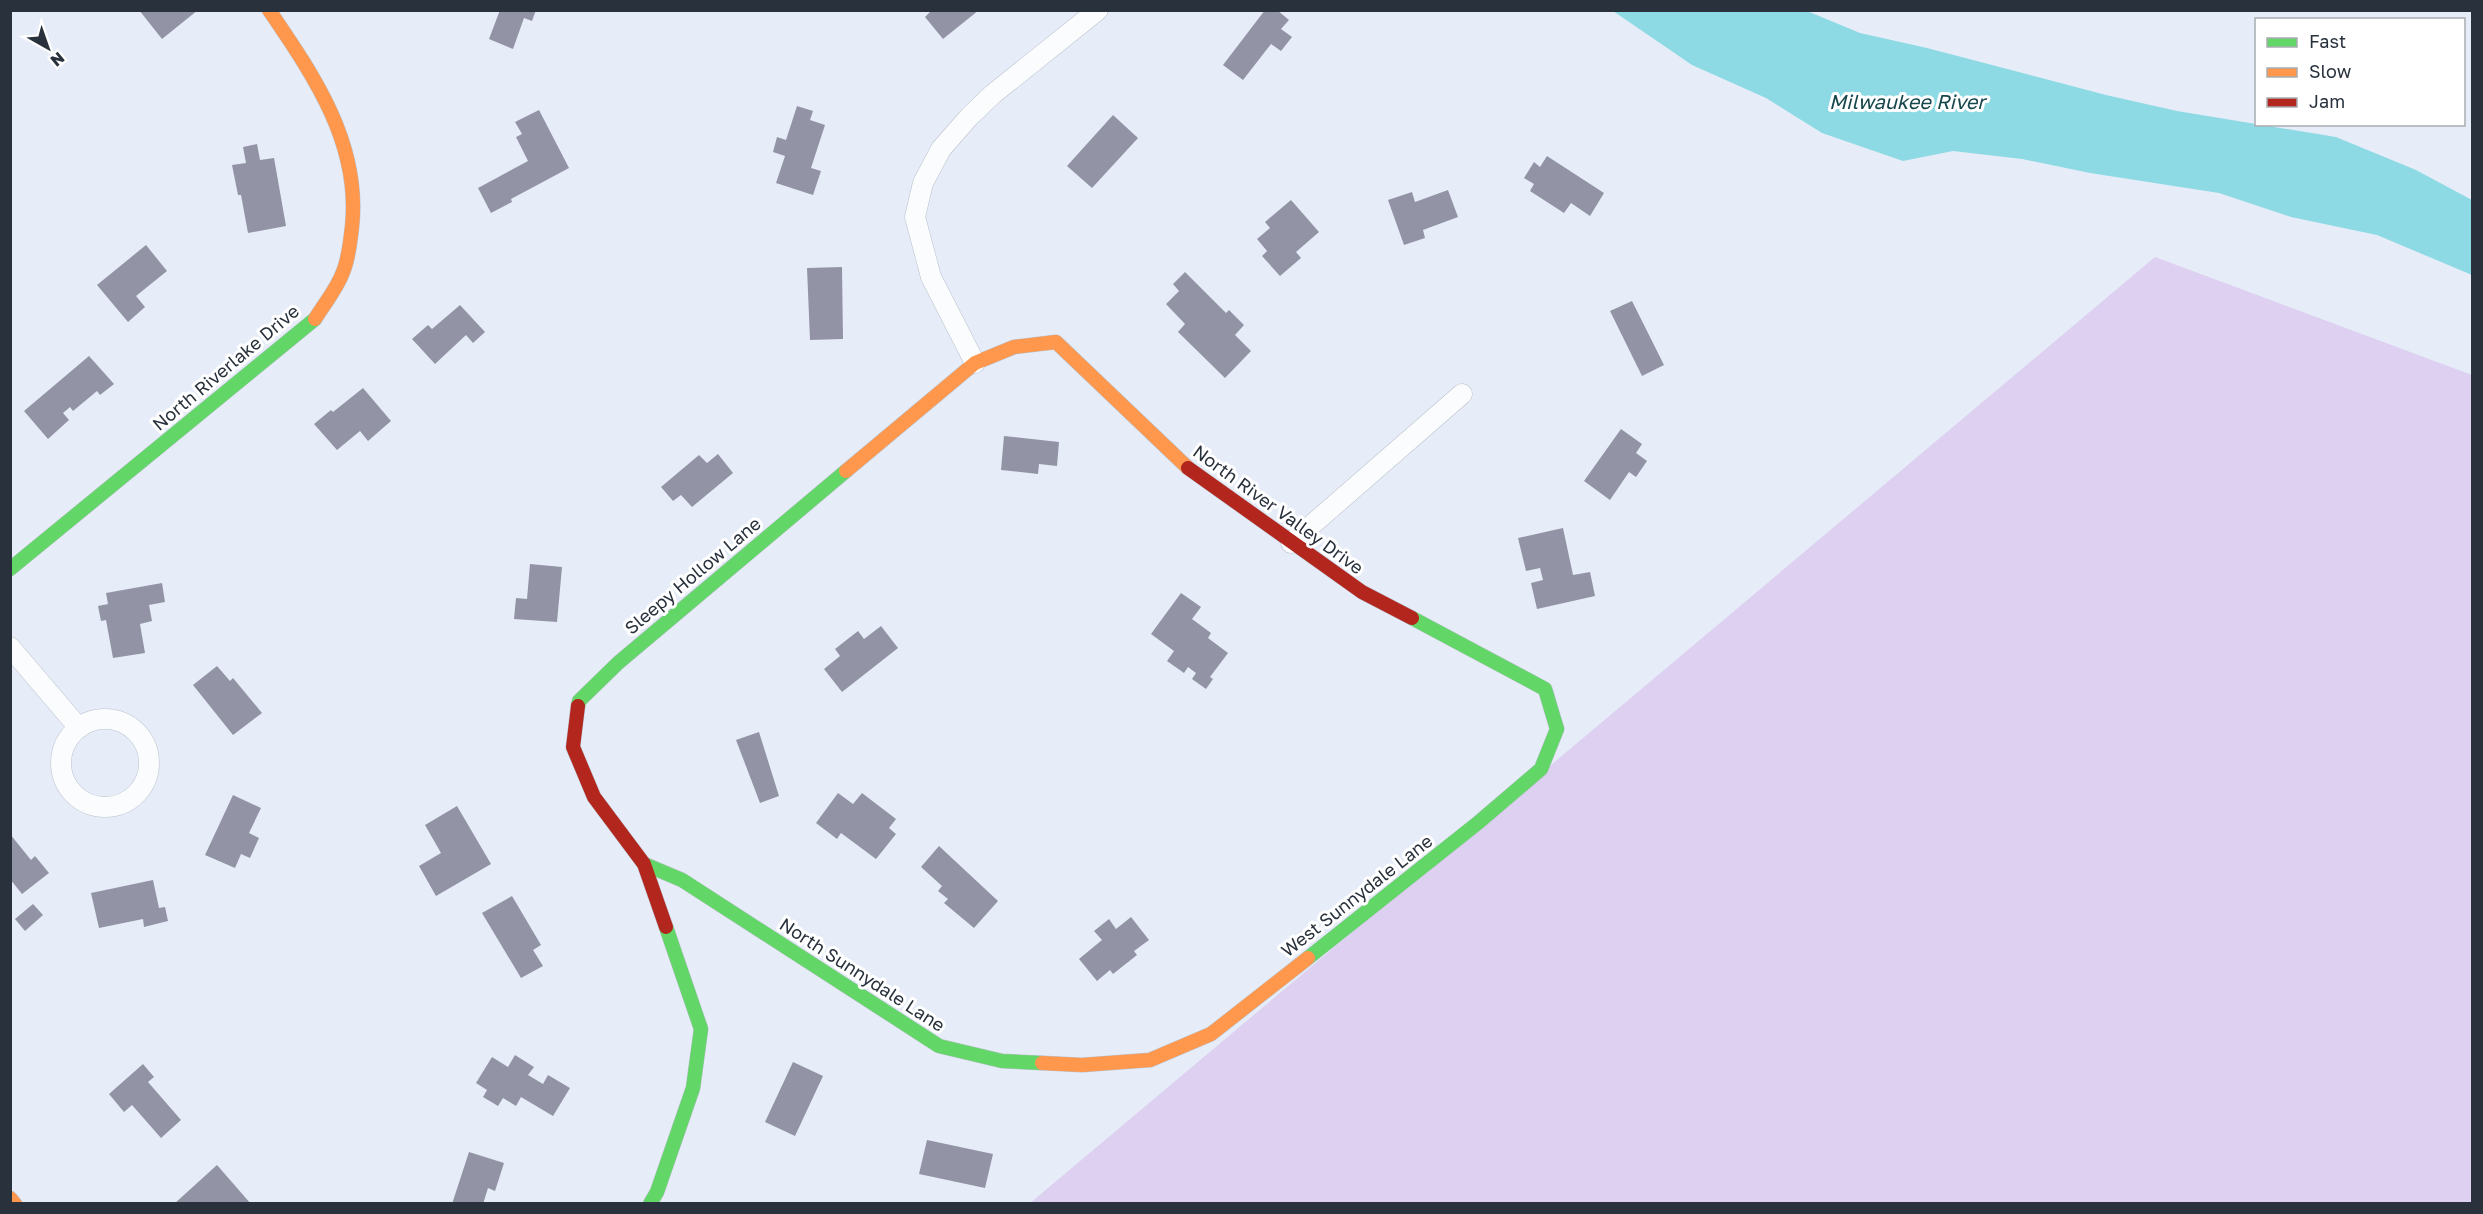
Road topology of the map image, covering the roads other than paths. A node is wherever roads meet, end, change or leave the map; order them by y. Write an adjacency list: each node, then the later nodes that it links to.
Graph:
1 (269, 10): 6 (street, North Riverlake Drive)
2 (1098, 10): 3 (street)
3 (975, 363): 5 (street, North River Valley Drive); 10 (street, Sleepy Hollow Lane)
4 (1462, 394): 5 (street)
5 (1291, 543): 9 (street, North River Valley Drive)
6 (10, 569)
7 (10, 647): 8 (street)
8 (79, 728): 8 (street)
9 (1557, 729): 11 (street, West Sunnydale Lane)
10 (644, 864): 11 (street, North Sunnydale Lane); 14 (street)
11 (1150, 1060)
12 (10, 1198): 13 (street)
13 (15, 1203)
14 (650, 1203)

